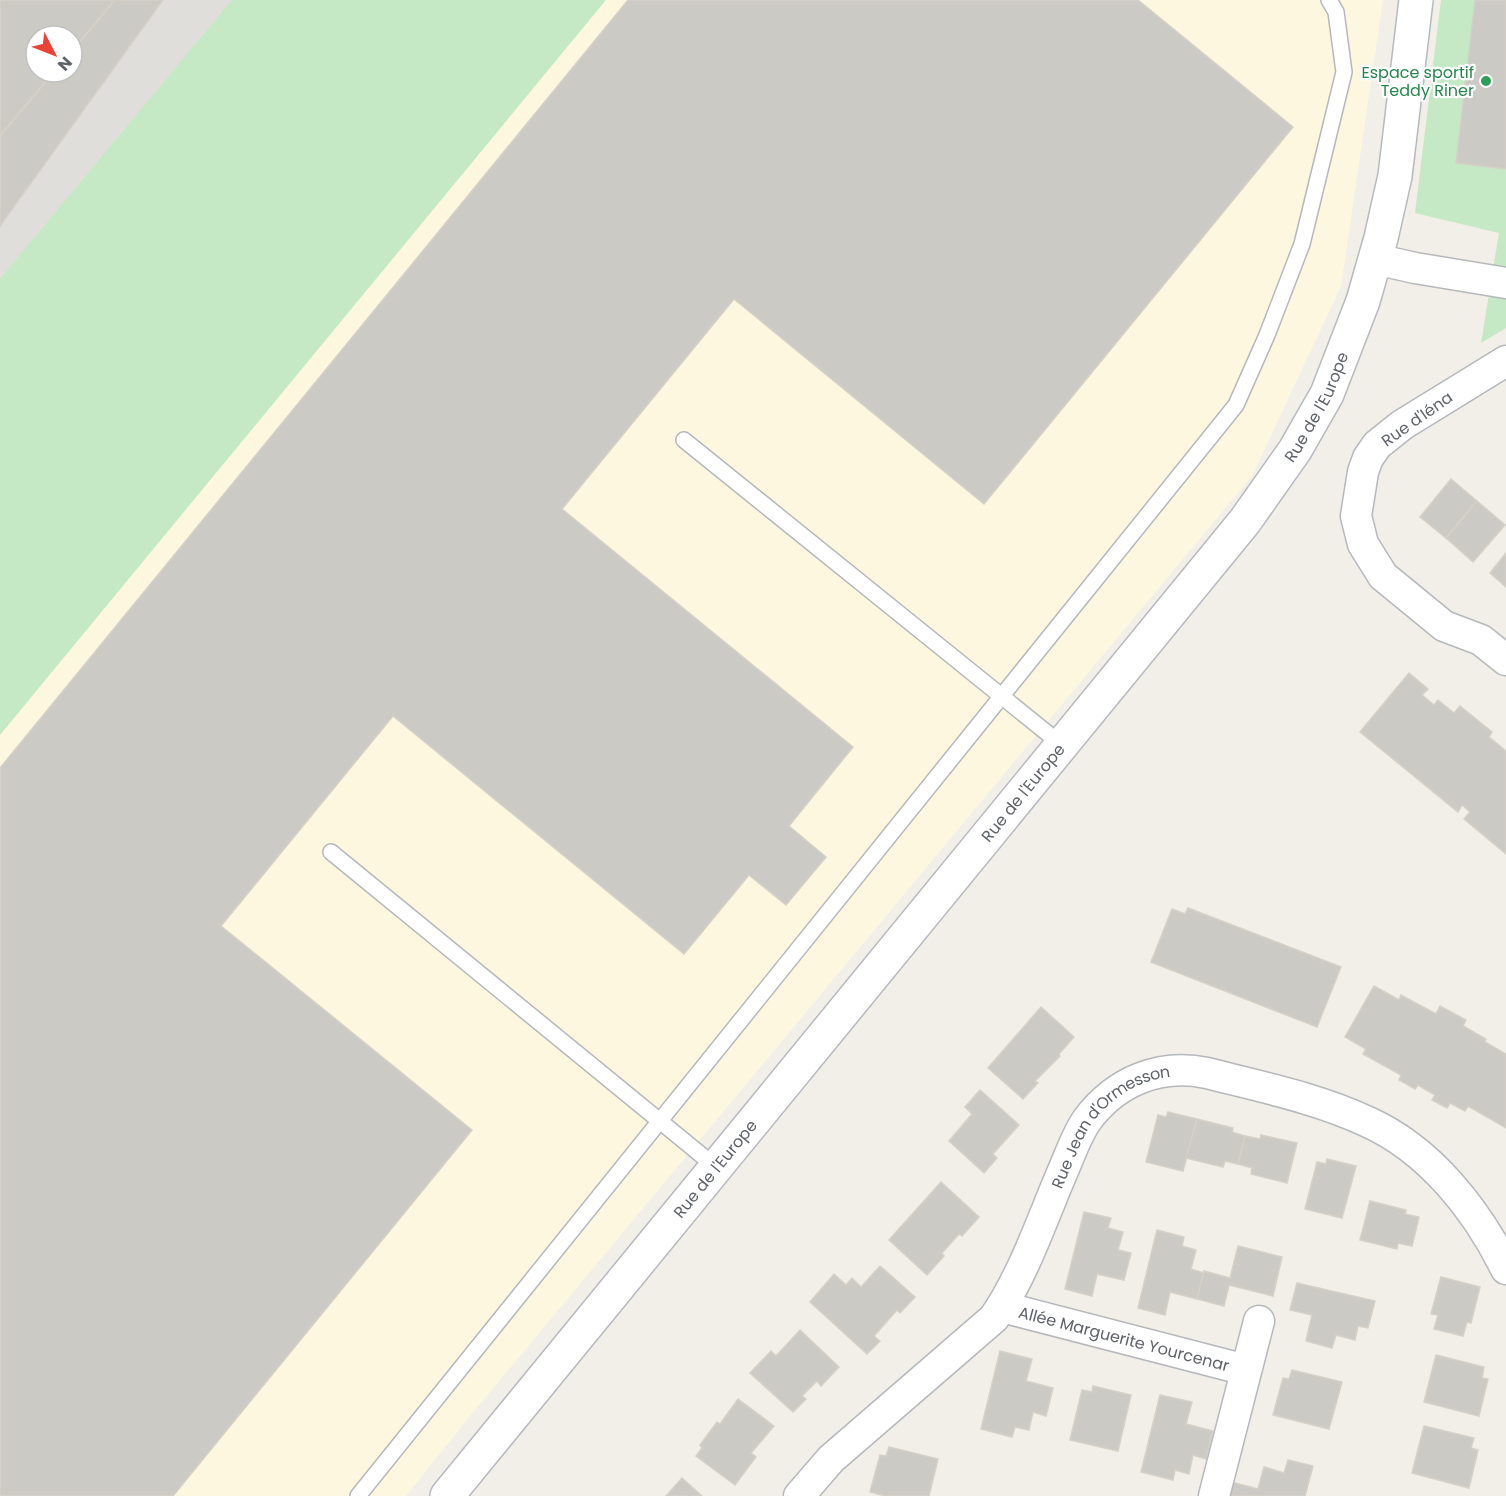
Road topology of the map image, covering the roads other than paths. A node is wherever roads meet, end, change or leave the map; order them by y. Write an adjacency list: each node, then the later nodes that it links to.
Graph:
1 (1329, 0): 8 (lane)
2 (1416, 0): 3 (street, Rue de l'Europe)
3 (1376, 259): 4 (street); 9 (street, Rue de l'Europe)
4 (1506, 283)
5 (1506, 361): 7 (street, Rue d'Iéna)
6 (684, 440): 8 (lane)
7 (1506, 660)
8 (1001, 696): 9 (lane); 11 (lane)
9 (1062, 745): 12 (street, Rue de l'Europe)
10 (331, 852): 11 (lane)
11 (660, 1121): 12 (lane); 17 (lane)
12 (716, 1167): 18 (street, Rue de l'Europe)
13 (1506, 1269): 14 (street, Rue Jean d'Ormesson)
14 (1002, 1307): 16 (street, Allée Marguerite Yourcenar); 19 (street, Rue Jean d'Ormesson)
15 (1259, 1321): 16 (street, Allée Marguerite Yourcenar)
16 (1246, 1370): 20 (street, Allée Marguerite Yourcenar)
17 (358, 1496)
18 (447, 1496)
19 (799, 1496)
20 (1214, 1496)

